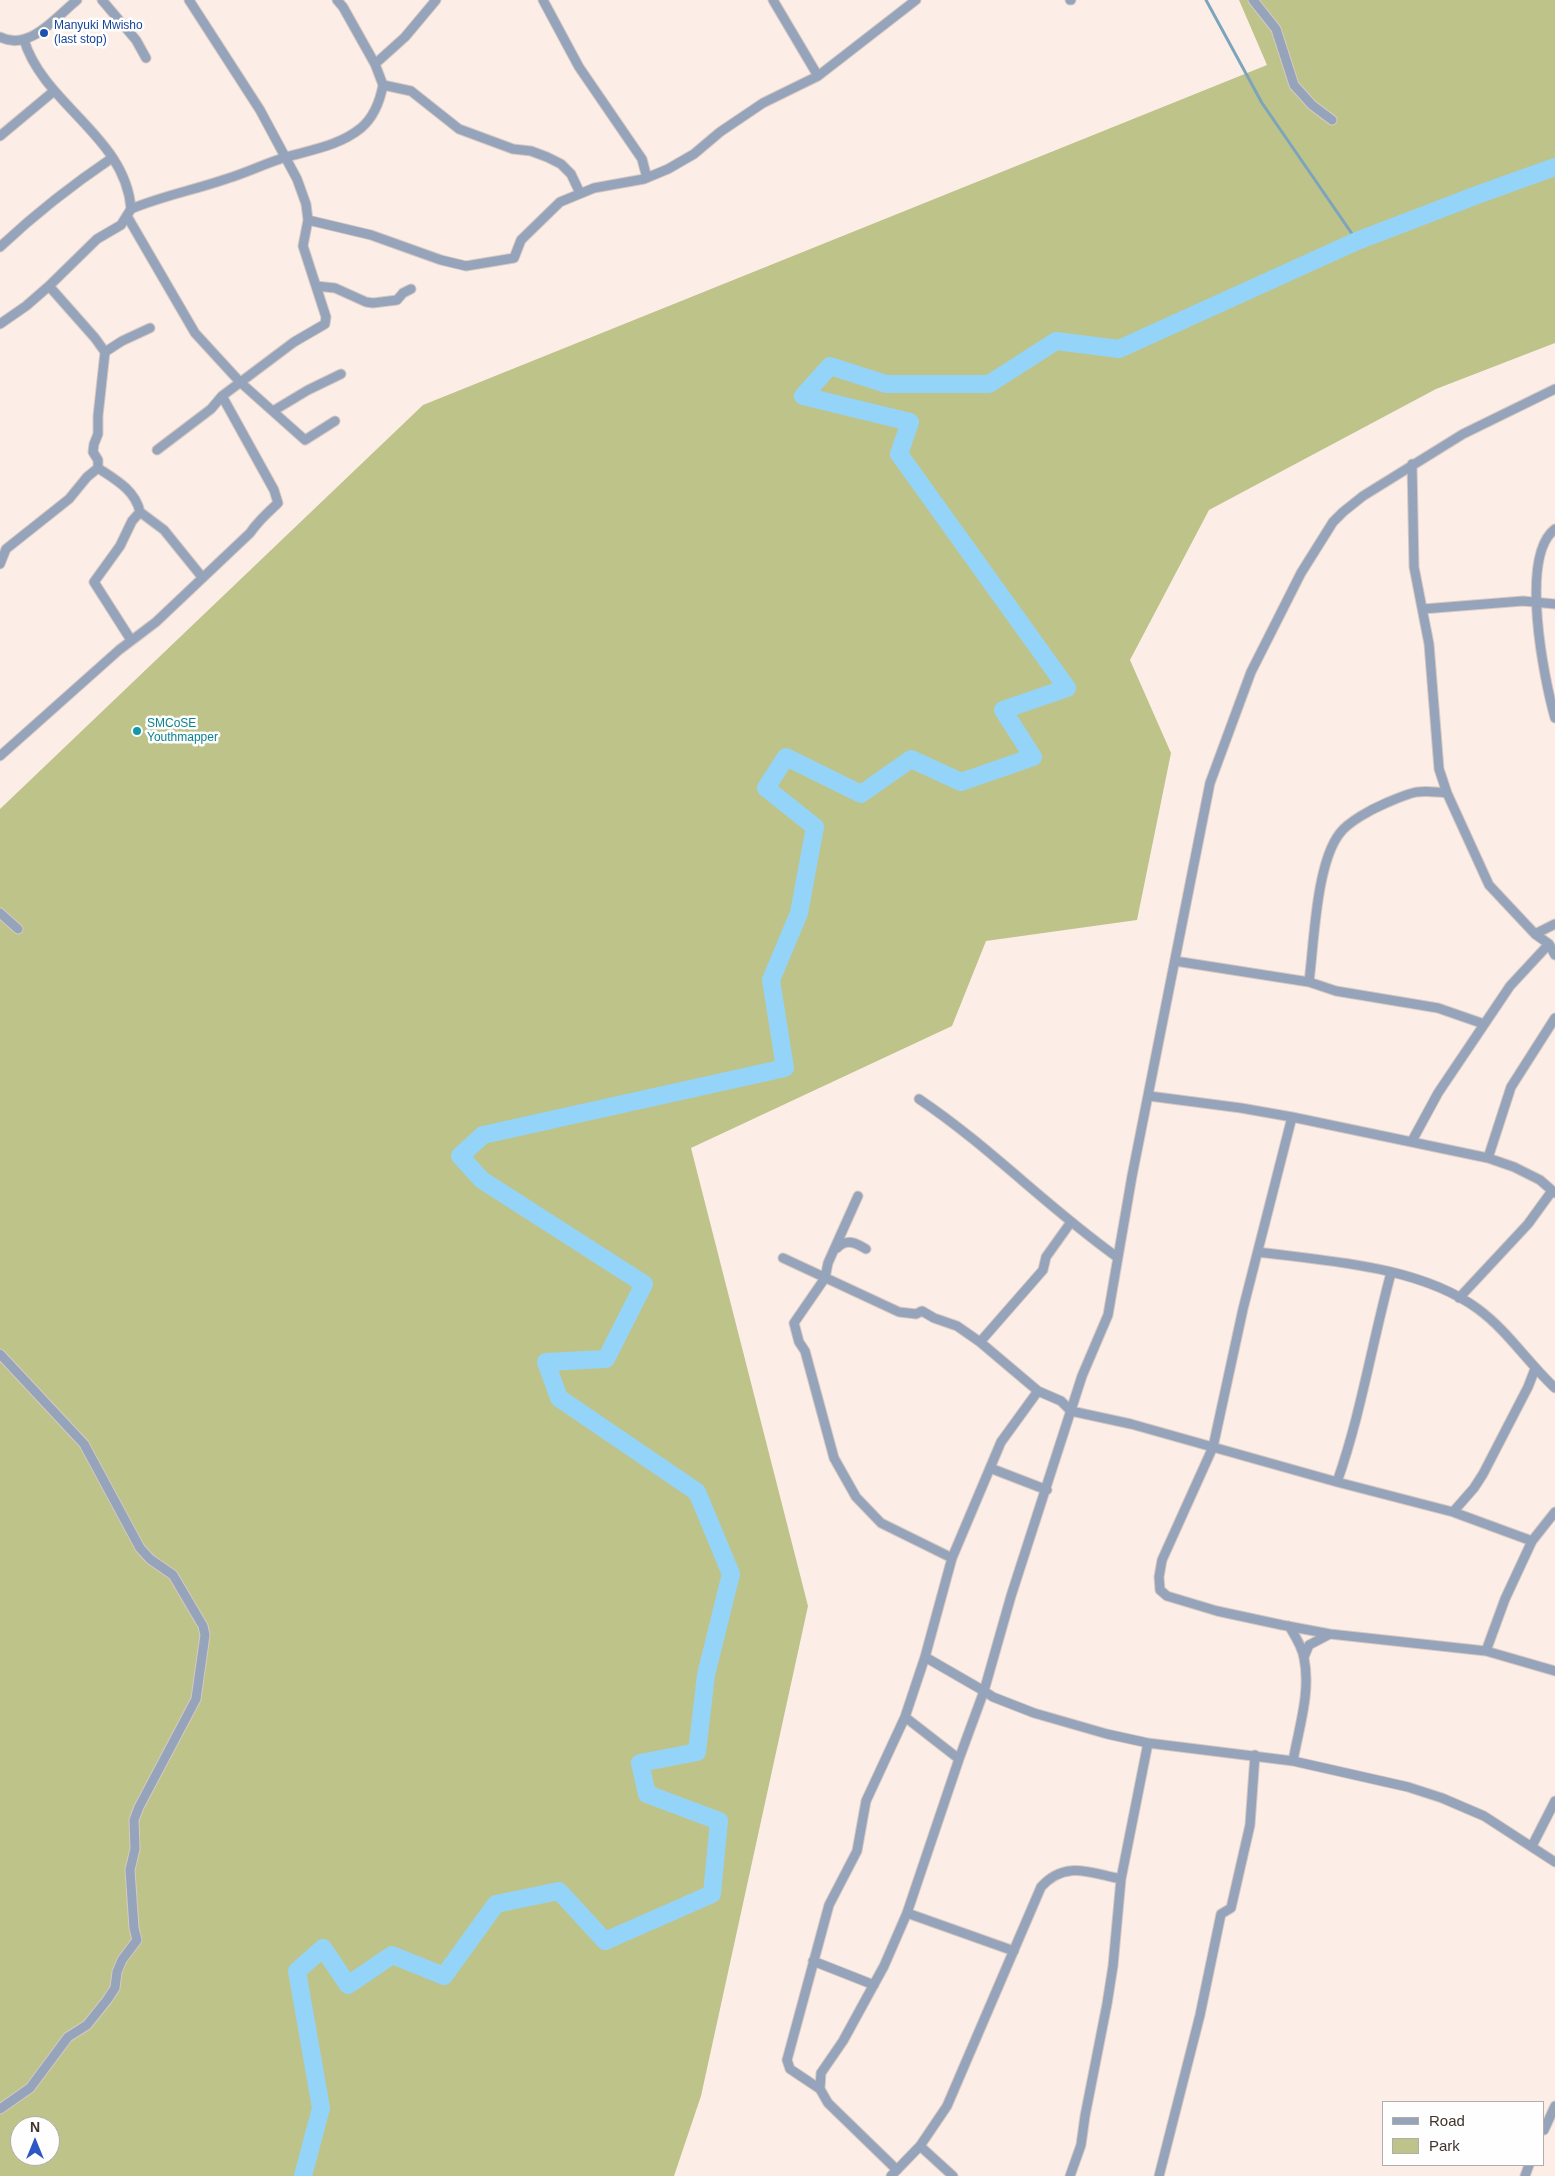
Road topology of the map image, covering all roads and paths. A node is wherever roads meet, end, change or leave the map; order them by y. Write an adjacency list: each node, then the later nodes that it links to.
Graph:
1 (77, 0): 11 (street)
2 (102, 0): 12 (street)
3 (189, 0): 19 (street)
4 (337, 0): 13 (street)
5 (543, 0): 21 (street)
6 (773, 0): 14 (street)
7 (915, 0): 14 (street)
8 (1253, 0): 17 (street)
9 (431, 2): 13 (street)
10 (0, 38): 11 (street)
11 (24, 40): 16 (street)
12 (146, 58)
13 (375, 64): 15 (street)
14 (818, 76): 21 (street)
15 (384, 85): 19 (street); 22 (street)
16 (54, 90): 18 (street); 20 (street)
17 (1332, 120)
18 (0, 136)
19 (286, 157): 23 (street); 24 (street)
20 (112, 158): 23 (street); 25 (street)
21 (647, 178): 22 (street)
22 (580, 193): 24 (street)
23 (129, 213): 26 (street); 33 (street)
24 (308, 220): 27 (street)
25 (0, 248)
26 (49, 286): 29 (street); 31 (street)
27 (316, 286): 28 (street); 33 (street)
28 (411, 289)
29 (0, 324)
30 (150, 328): 31 (street)
31 (105, 352): 40 (street)
32 (341, 374): 36 (street)
33 (240, 382): 35 (street); 36 (street)
34 (1555, 389): 39 (street)
35 (222, 396): 38 (street); 44 (street)
36 (272, 411): 37 (street)
37 (334, 421)
38 (157, 450)
39 (1412, 464): 47 (street); 58 (street)
40 (98, 468): 41 (street); 43 (street)
41 (140, 512): 44 (street); 48 (street)
42 (1555, 529): 45 (street)
43 (0, 564)
44 (202, 577): 48 (street)
45 (1536, 602): 46 (street); 47 (street); 49 (street)
46 (1555, 604)
47 (1423, 609): 51 (street)
48 (132, 640): 50 (street)
49 (1555, 718)
50 (0, 756)
51 (1447, 794): 55 (street); 59 (street)
52 (0, 913): 54 (street)
53 (1555, 924): 55 (street)
54 (18, 929)
55 (1535, 934): 56 (street)
56 (1549, 944): 57 (street); 61 (street)
57 (1555, 954)
58 (1175, 961): 59 (street); 62 (street)
59 (1309, 982): 61 (street)
60 (1555, 1018): 66 (street)
61 (1484, 1024): 65 (street)
62 (1149, 1096): 64 (street); 73 (street)
63 (919, 1099): 69 (street)
64 (1292, 1117): 65 (street); 72 (street)
65 (1412, 1141): 66 (street)
66 (1488, 1158): 67 (street)
67 (1553, 1192): 77 (street)
68 (858, 1196): 71 (street)
69 (1071, 1222): 73 (street); 78 (street)
70 (866, 1249): 71 (street)
71 (836, 1250): 76 (street)
72 (1258, 1252): 75 (street); 84 (street)
73 (1117, 1257): 83 (street)
74 (783, 1258): 76 (street)
75 (1391, 1273): 77 (street); 86 (street)
76 (825, 1278): 78 (street); 91 (street)
77 (1459, 1298): 80 (street)
78 (980, 1342): 82 (street)
79 (0, 1354): 114 (street)
80 (1535, 1369): 81 (street); 88 (street)
81 (1555, 1388)
82 (1038, 1390): 83 (street); 85 (street)
83 (1071, 1411): 84 (street); 87 (street)
84 (1213, 1447): 86 (street); 92 (street)
85 (990, 1468): 87 (street); 91 (street)
86 (1337, 1482): 88 (street)
87 (1046, 1490): 98 (street)
88 (1454, 1512): 90 (street)
89 (1555, 1512): 90 (street)
90 (1532, 1541): 94 (street)
91 (952, 1558): 96 (street)
92 (1289, 1626): 93 (street); 95 (street)
93 (1330, 1634): 94 (street); 95 (street)
94 (1486, 1651): 97 (street)
95 (1304, 1656): 103 (street)
96 (925, 1657): 98 (street); 99 (street)
97 (1555, 1672)
98 (984, 1691): 100 (street); 102 (street)
99 (905, 1717): 102 (street); 110 (street)
100 (1148, 1743): 101 (street); 107 (street)
101 (1255, 1755): 103 (street); 120 (street)
102 (958, 1759): 108 (street)
103 (1293, 1760): 105 (street)
104 (1555, 1801): 105 (street)
105 (1532, 1846): 106 (street)
106 (1555, 1862)
107 (1120, 1879): 109 (street); 119 (street)
108 (907, 1913): 109 (street); 111 (street)
109 (1014, 1951): 116 (street)
110 (813, 1961): 111 (street); 112 (street)
111 (874, 1985): 112 (street)
112 (820, 2089): 117 (street)
113 (1555, 2106): 115 (street)
114 (0, 2109)
115 (1545, 2128)
116 (920, 2146): 117 (street); 118 (street)
117 (894, 2173)
118 (953, 2176)
119 (1070, 2176)
120 (1159, 2176)

